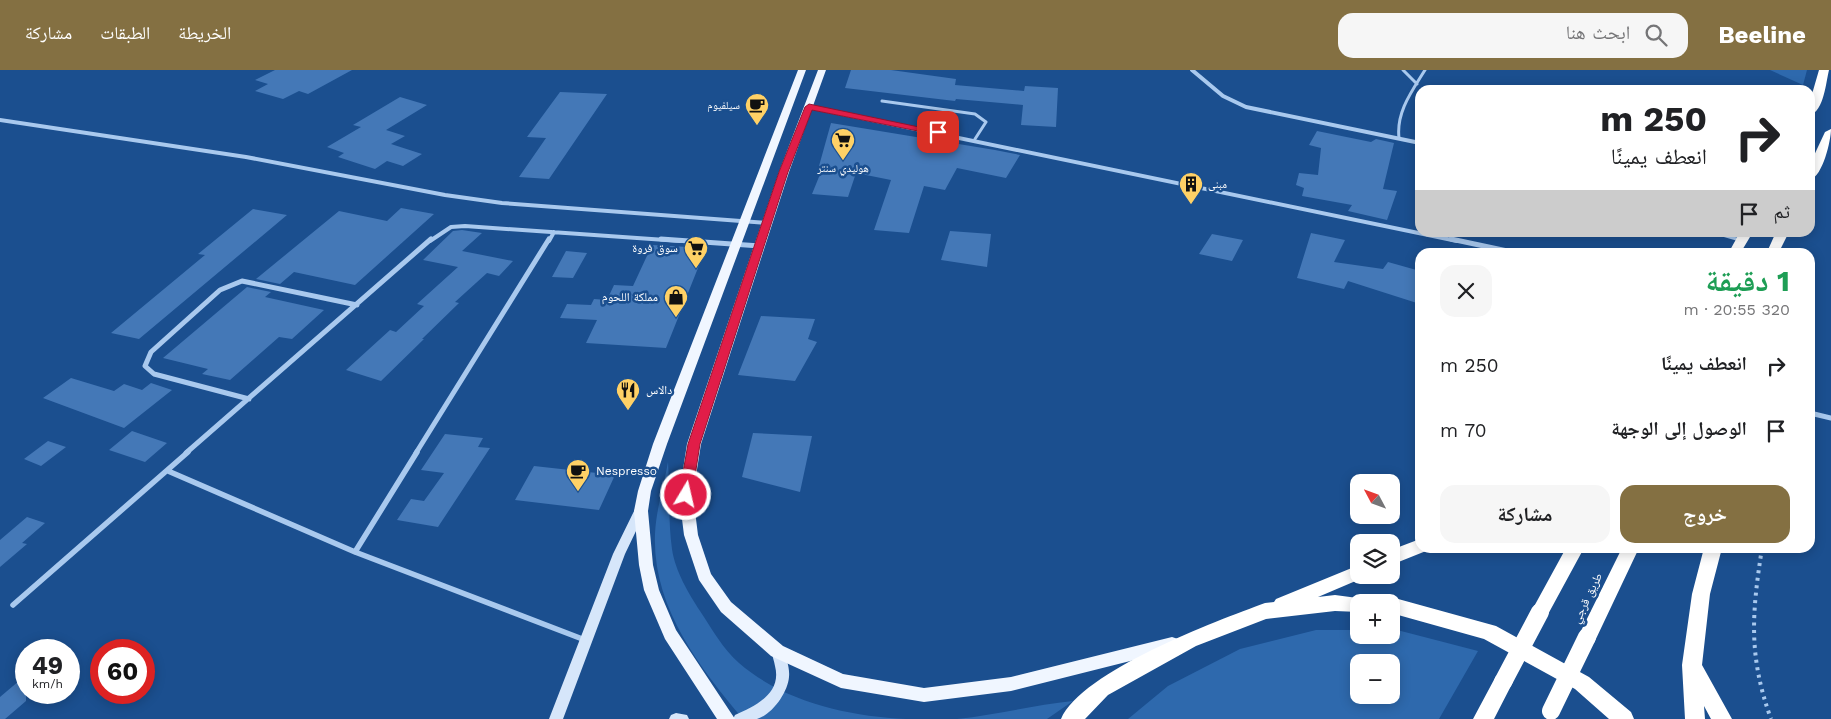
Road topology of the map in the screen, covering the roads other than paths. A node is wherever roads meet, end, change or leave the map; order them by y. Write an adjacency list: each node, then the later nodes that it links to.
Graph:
1 (802, 70): 20 (main road)
2 (822, 70): 13 (main road)
3 (1192, 70): 15 (street)
4 (1403, 70): 7 (lane)
5 (1425, 70): 7 (lane)
6 (1824, 70): 9 (highway)
7 (1417, 84)
8 (1415, 88): 15 (lane)
9 (1818, 96): 10 (highway); 12 (highway)
10 (1831, 100)
11 (882, 101): 16 (lane)
12 (1815, 102)
13 (809, 107): 16 (street); 21 (main road)
14 (0, 120): 20 (street)
15 (1399, 138): 18 (street)
16 (975, 139): 23 (street)
17 (1830, 139): 19 (highway)
18 (1415, 142)
19 (1815, 167)
20 (745, 222): 21 (street); 26 (main road)
21 (767, 223): 27 (main road)
22 (554, 232): 26 (street); 30 (street); 37 (street)
23 (1415, 232)
24 (1441, 237): 28 (street)
25 (1744, 237): 29 (highway)
26 (736, 244): 27 (street); 35 (main road)
27 (760, 246): 49 (main road)
28 (1493, 248)
29 (1738, 248)
30 (357, 305): 31 (street); 31 (street)
31 (249, 399): 34 (street)
32 (1815, 414): 33 (street)
33 (1831, 418)
34 (168, 471): 37 (street); 44 (street)
35 (641, 507): 47 (street); 55 (main road)
36 (1415, 548): 41 (highway)
37 (355, 552): 47 (street)
38 (1572, 553): 58 (highway, bridge)
39 (1628, 553): 51 (highway, طريق قرجي, bridge)
40 (1712, 553): 50 (highway)
41 (1400, 554)
42 (1350, 576): 46 (highway)
43 (1350, 604): 46 (highway)
44 (13, 605)
45 (1400, 607): 59 (highway)
46 (1265, 612): 48 (highway)
47 (585, 640): 52 (street)
48 (1189, 640): 49 (main road); 57 (highway)
49 (777, 651): 56 (street)
50 (1692, 665): 60 (highway); 61 (highway)
51 (1549, 715)
52 (556, 719)
53 (676, 719): 54 (street)
54 (682, 719)
55 (726, 719)
56 (740, 719)
57 (1071, 719)
58 (1483, 719)
59 (1624, 719)
60 (1695, 719)
61 (1722, 719)

